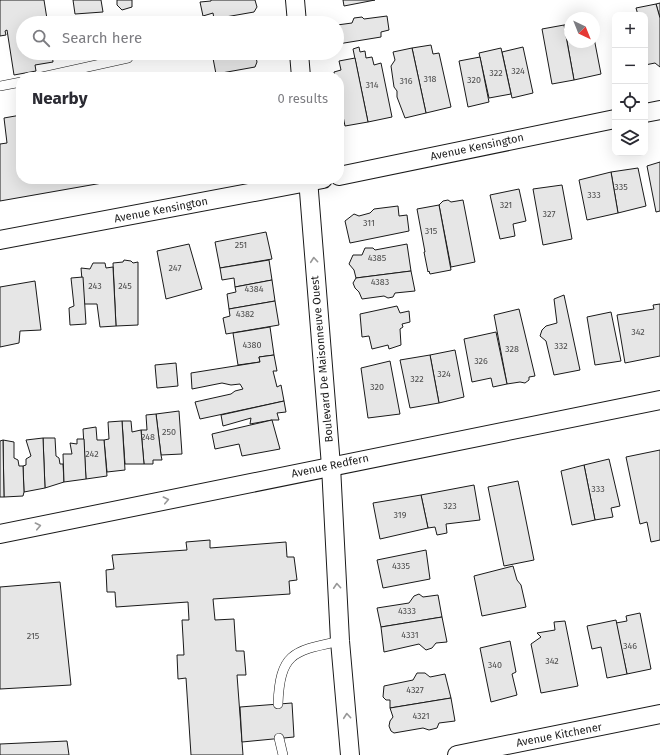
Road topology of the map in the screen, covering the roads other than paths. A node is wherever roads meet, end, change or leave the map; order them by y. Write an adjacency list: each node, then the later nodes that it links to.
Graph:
1 (295, 0): 2 (street)
2 (296, 16)
3 (119, 60): 5 (lane)
4 (300, 60): 6 (street)
5 (65, 72)
6 (301, 72)
7 (16, 83): 8 (lane)
8 (0, 86)
9 (660, 110): 10 (street)
10 (648, 112)
11 (612, 120): 12 (street, Avenue Kensington)
12 (344, 175)
13 (292, 184): 15 (street, Avenue Kensington)
14 (313, 184): 17 (street, Boulevard De Maisonneuve Ouest, one-way to 14)
15 (0, 240)
16 (660, 400): 17 (street, Avenue Redfern)
17 (331, 466): 18 (street, Avenue Redfern, one-way to 17); 19 (street, Boulevard De Maisonneuve Ouest, one-way to 17)
18 (0, 534)
19 (340, 641): 20 (lane); 24 (street, Boulevard De Maisonneuve Ouest, one-way to 19)
20 (278, 704)
21 (660, 714): 25 (street, Avenue Kitchener)
22 (279, 738): 23 (lane)
23 (283, 755)
24 (350, 755)
25 (457, 755)

